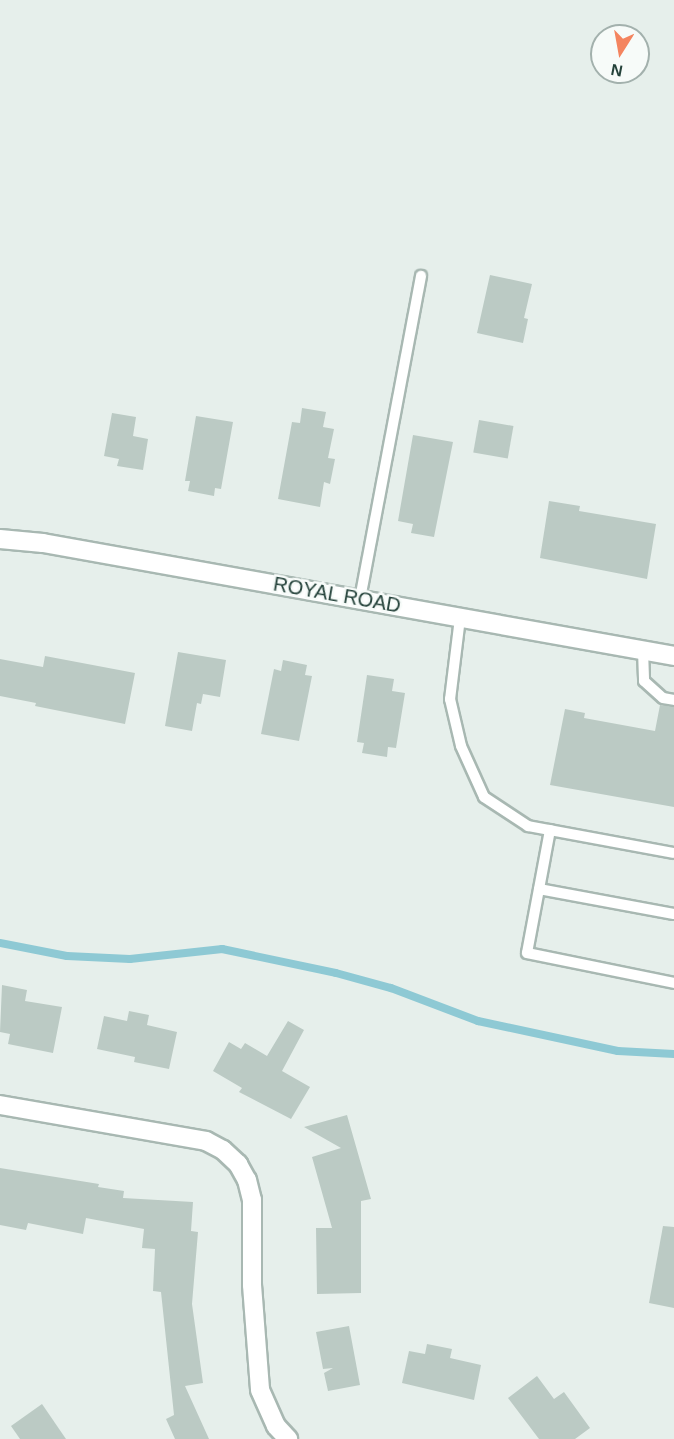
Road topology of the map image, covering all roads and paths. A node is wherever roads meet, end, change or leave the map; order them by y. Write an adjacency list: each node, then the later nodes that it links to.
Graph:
1 (421, 276): 3 (lane)
2 (0, 539): 3 (street, ROYAL ROAD)
3 (360, 599): 4 (street, ROYAL ROAD)
4 (460, 618): 5 (street, ROYAL ROAD); 8 (lane)
5 (643, 650): 6 (street, ROYAL ROAD); 7 (lane)
6 (674, 656)
7 (674, 700)
8 (550, 831): 9 (lane); 10 (lane)
9 (674, 853)
10 (539, 889): 11 (lane); 12 (lane)
11 (674, 914)
12 (674, 983)
13 (0, 1105): 14 (street)
14 (288, 1439)

